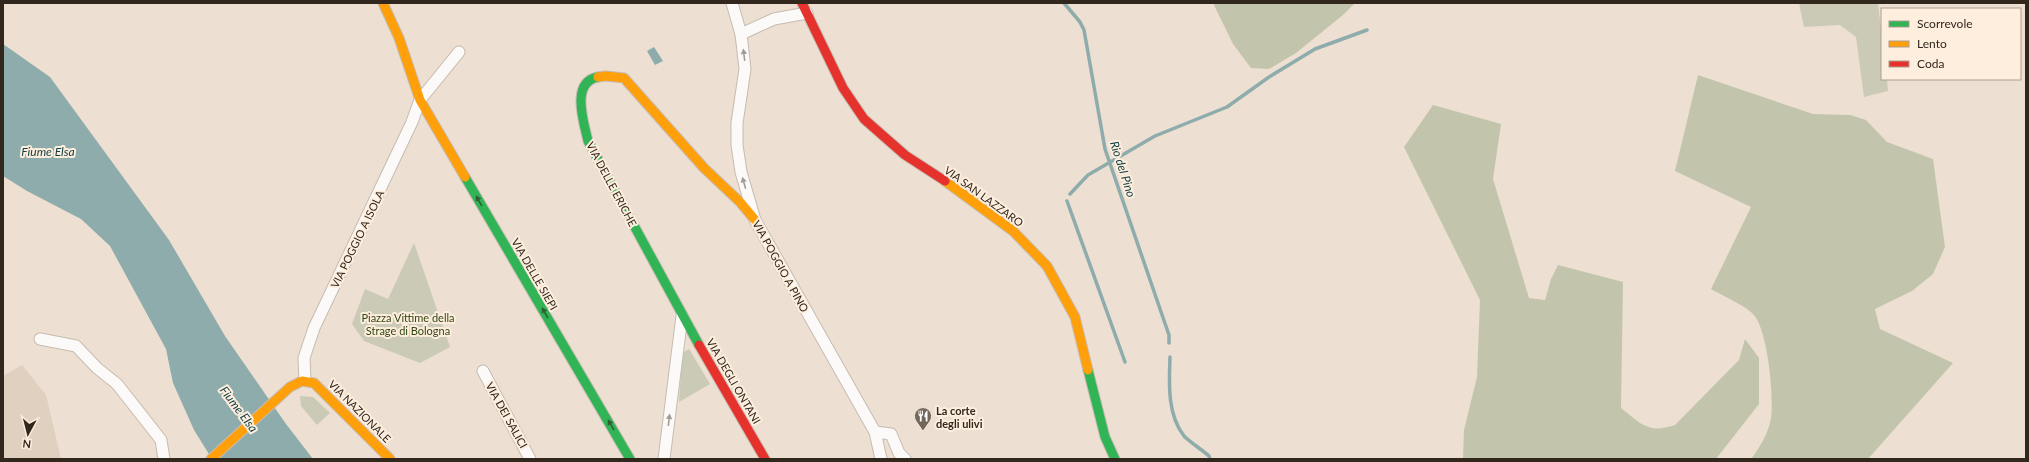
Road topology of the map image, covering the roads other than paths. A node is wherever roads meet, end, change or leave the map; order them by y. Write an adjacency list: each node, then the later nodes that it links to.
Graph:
1 (383, 3): 6 (street)
2 (732, 3): 4 (street, VIA POGGIO A PINO)
3 (805, 8): 4 (street); 22 (street, VIA SAN LAZZARO)
4 (741, 34): 7 (street, VIA POGGIO A PINO, one-way to 4)
5 (460, 52): 6 (street)
6 (420, 100): 11 (street, VIA POGGIO A ISOLA); 17 (street, VIA DELLE SIEPI, one-way to 6)
7 (755, 220): 8 (street, VIA DELLE ERICHE); 12 (street, VIA POGGIO A PINO)
8 (682, 316): 18 (street, one-way to 8); 19 (street, VIA DEGLI ONTANI)
9 (40, 339): 13 (street)
10 (483, 371): 16 (street, VIA DEI SALICI)
11 (305, 380): 14 (street); 15 (street, VIA NAZIONALE)
12 (875, 432): 20 (street, VIA POGGIO A PINO); 21 (street)
13 (164, 459)
14 (211, 459)
15 (390, 459)
16 (530, 459)
17 (630, 459)
18 (664, 459)
19 (765, 459)
20 (881, 459)
21 (905, 459)
22 (1115, 459)

